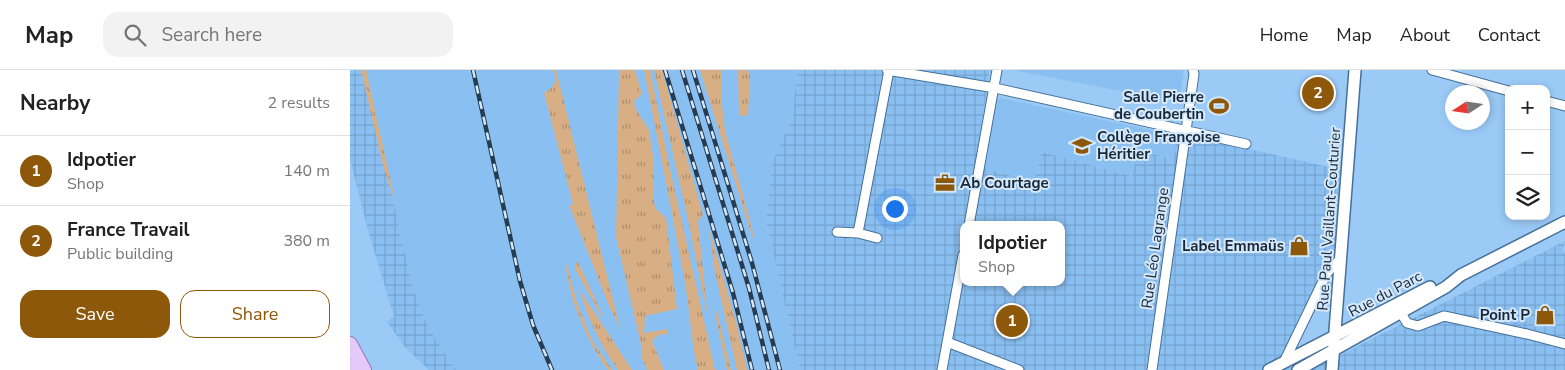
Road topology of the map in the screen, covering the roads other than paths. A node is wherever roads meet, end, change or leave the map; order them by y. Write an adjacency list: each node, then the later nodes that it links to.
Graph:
1 (888, 70): 6 (street); 16 (street)
2 (997, 70): 7 (street)
3 (1193, 70): 11 (street, Rue Léo Lagrange)
4 (1355, 70): 18 (main road, Rue Paul Vaillant-Couturier)
5 (1432, 70): 8 (street)
6 (918, 72): 7 (street)
7 (995, 88): 11 (street); 13 (street)
8 (1505, 90)
9 (1550, 102): 10 (street)
10 (1565, 106)
11 (1185, 131): 12 (street); 31 (street, Rue Léo Lagrange)
12 (1246, 144)
13 (970, 221)
14 (1565, 222): 20 (main road, Rue du Parc)
15 (836, 232): 16 (street)
16 (858, 233): 17 (street)
17 (877, 238)
18 (1341, 258): 22 (main road, Rue Paul Vaillant-Couturier); 27 (street)
19 (960, 271): 23 (street)
20 (1461, 275): 21 (main road, Rue du Parc); 22 (main road, Rue du Parc)
21 (1401, 313): 25 (street); 26 (main road, Rue du Parc)
22 (1334, 338): 26 (main road, Rue Paul Vaillant-Couturier); 27 (main road, Rue du Parc)
23 (947, 342): 29 (street); 30 (street)
24 (350, 344): 28 (main road)
25 (1565, 344)
26 (1333, 351): 33 (main road, Rue du Parc); 34 (main road, Rue Paul Vaillant-Couturier)
27 (1284, 362): 32 (main road, Rue du Parc)
28 (364, 370)
29 (942, 370)
30 (1019, 370)
31 (1152, 370)
32 (1270, 370)
33 (1298, 370)
34 (1332, 370)

